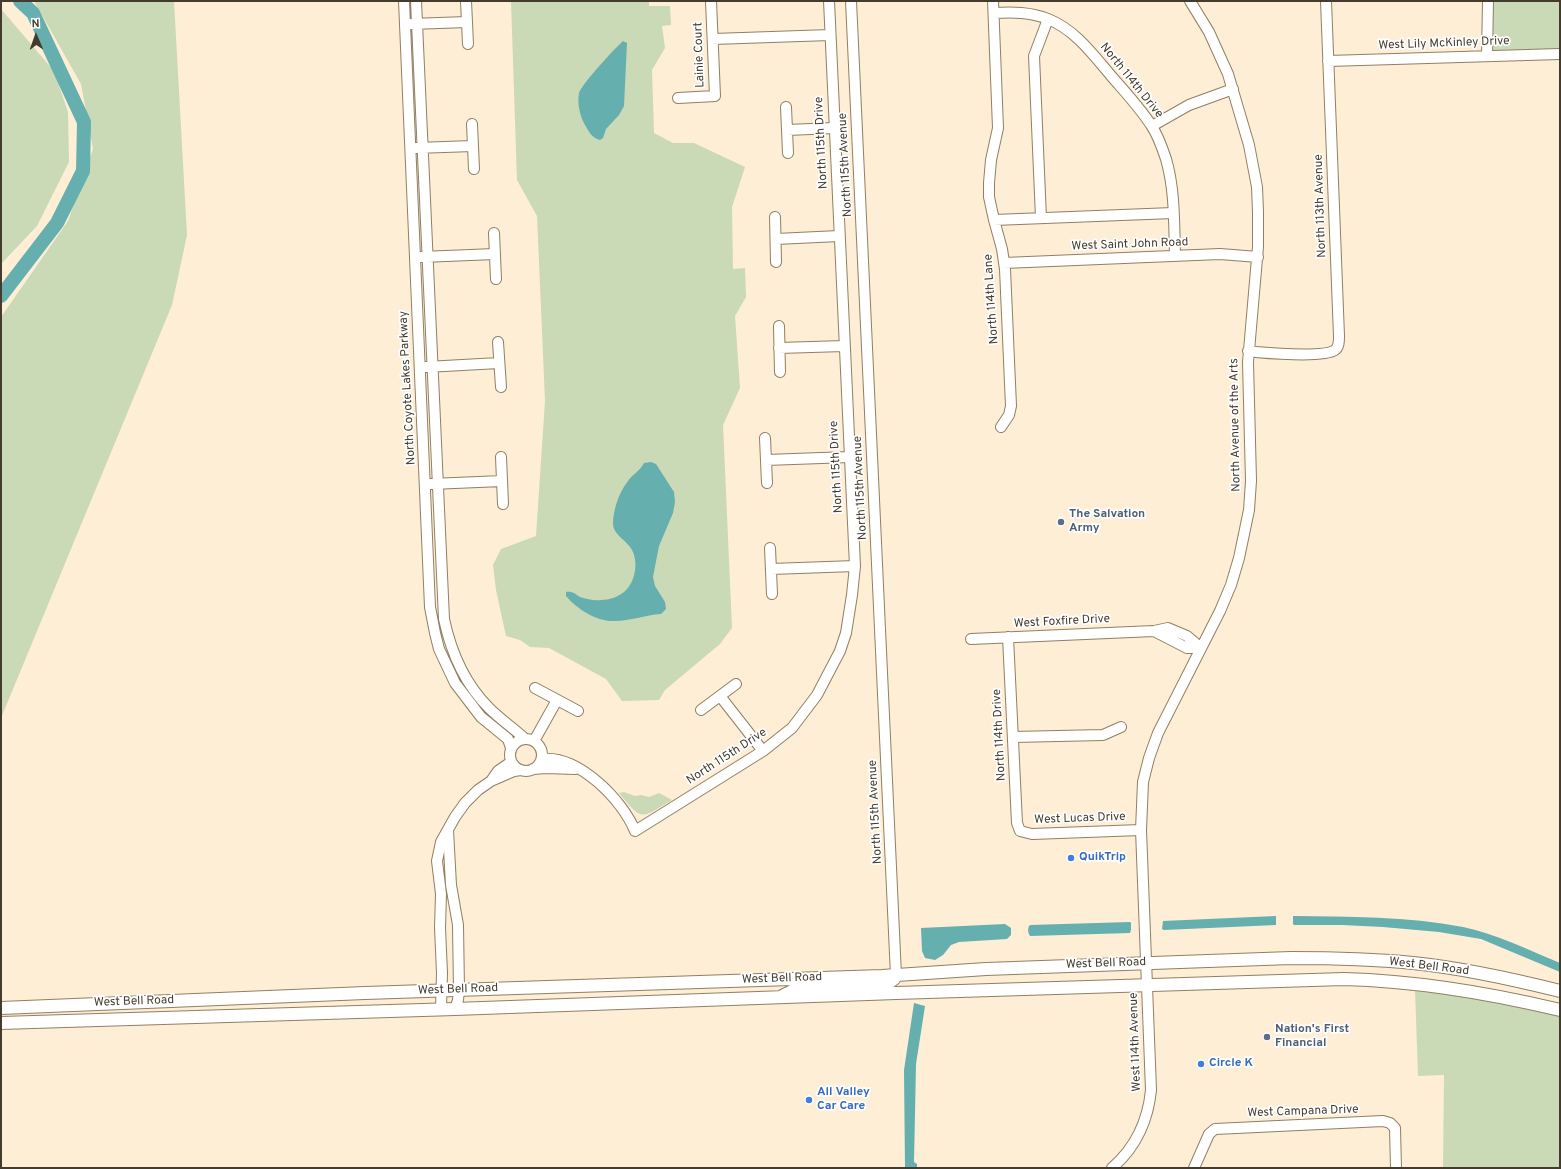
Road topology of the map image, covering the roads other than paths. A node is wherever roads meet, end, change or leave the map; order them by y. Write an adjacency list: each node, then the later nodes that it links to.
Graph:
1 (404, 1): 14 (street, North Coyote Lakes Parkway)
2 (416, 1): 15 (street, North Coyote Lakes Parkway)
3 (466, 1): 13 (street)
4 (711, 1): 17 (street, Lainie Court)
5 (829, 1): 16 (street, North 115th Drive)
6 (851, 1): 97 (street, North 115th Avenue)
7 (993, 1): 11 (street, North 114th Lane)
8 (1190, 1): 22 (street, North Avenue of the Arts)
9 (1326, 1): 21 (street, North 113th Avenue)
10 (1488, 1): 20 (street)
11 (994, 13): 12 (street, North 114th Drive); 37 (street, North 114th Lane)
12 (1048, 19): 26 (street, North 114th Drive); 36 (street)
13 (467, 22): 15 (street); 18 (street)
14 (405, 24): 15 (street); 30 (street, North Coyote Lakes Parkway)
15 (417, 24): 31 (street, North Coyote Lakes Parkway)
16 (830, 35): 17 (street); 27 (street, North 115th Drive)
17 (713, 39): 23 (street, Lainie Court)
18 (468, 44)
19 (1560, 54): 20 (street, West Lily McKinley Drive)
20 (1487, 56): 21 (street, West Lily McKinley Drive)
21 (1328, 61): 53 (street, North 113th Avenue)
22 (1233, 89): 26 (street); 45 (street, North Avenue of the Arts)
23 (678, 98)
24 (786, 107): 28 (street)
25 (472, 124): 29 (street)
26 (1152, 126): 34 (street, North 114th Drive)
27 (834, 128): 28 (street); 39 (street, North 115th Drive)
28 (787, 130): 32 (street)
29 (473, 146): 31 (street); 33 (street)
30 (410, 148): 31 (street); 43 (street, North Coyote Lakes Parkway)
31 (422, 148): 44 (street, North Coyote Lakes Parkway)
32 (788, 153)
33 (474, 169)
34 (1173, 213): 36 (street); 42 (street, North 114th Drive)
35 (775, 217): 40 (street)
36 (1041, 218): 37 (street)
37 (994, 220): 47 (street, North 114th Lane)
38 (494, 234): 41 (street)
39 (839, 236): 40 (street); 51 (street, North 115th Drive)
40 (776, 239): 46 (street)
41 (495, 254): 44 (street); 48 (street)
42 (1175, 256): 45 (street, West Saint John Road); 47 (street, West Saint John Road)
43 (415, 257): 44 (street); 56 (street, North Coyote Lakes Parkway)
44 (427, 257): 55 (street, North Coyote Lakes Parkway)
45 (1258, 257): 53 (street, North Avenue of the Arts)
46 (776, 262)
47 (1004, 263): 59 (street, North 114th Lane)
48 (496, 279)
49 (779, 326): 52 (street)
50 (498, 342): 54 (street)
51 (844, 346): 52 (street); 61 (street, North 115th Drive)
52 (779, 348): 57 (street)
53 (1248, 351): 75 (street, North Avenue of the Arts)
54 (499, 363): 55 (street); 58 (street)
55 (432, 366): 56 (street); 67 (street, North Coyote Lakes Parkway)
56 (420, 367): 66 (street, North Coyote Lakes Parkway)
57 (780, 372)
58 (501, 387)
59 (1001, 427)
60 (765, 438): 63 (street)
61 (849, 457): 63 (street); 70 (street, North 115th Drive)
62 (501, 458): 64 (street)
63 (766, 460): 65 (street)
64 (502, 481): 67 (street); 68 (street)
65 (767, 483)
66 (425, 484): 67 (street); 85 (street, North Coyote Lakes Parkway)
67 (437, 484): 84 (street, North Coyote Lakes Parkway)
68 (503, 504)
69 (770, 548): 71 (street)
70 (855, 566): 71 (street); 86 (street, North 115th Drive)
71 (771, 569): 72 (street)
72 (772, 594)
73 (1008, 637): 74 (street, West Foxfire Drive); 75 (street, West Foxfire Drive); 83 (street, North 114th Drive)
74 (971, 639)
75 (1201, 648): 94 (street, North Avenue of the Arts)
76 (736, 684): 78 (street)
77 (535, 688): 79 (street)
78 (720, 696): 80 (street); 86 (street)
79 (557, 700): 81 (street); 84 (street)
80 (701, 710)
81 (578, 711)
82 (1121, 727): 83 (street)
83 (1013, 737): 95 (street, North 114th Drive)
84 (529, 739): 85 (street); 87 (street)
85 (511, 748): 88 (street)
86 (763, 751): 90 (street, North 115th Drive)
87 (542, 759): 89 (street); 90 (street)
88 (511, 762): 91 (street); 92 (street)
89 (533, 769): 90 (street); 91 (street)
90 (579, 769)
91 (521, 770): 92 (street)
92 (491, 781): 93 (street)
93 (448, 830): 101 (street); 102 (street)
94 (1141, 830): 95 (street, West Lucas Drive); 96 (street, North Avenue of the Arts)
95 (1020, 831)
96 (1147, 962): 97 (main road, West Bell Road); 100 (street, North Avenue of the Arts); 103 (main road, West Bell Road)
97 (896, 974): 98 (main road, West Bell Road); 104 (main road)
98 (765, 980): 99 (main road, West Bell Road); 105 (main road)
99 (651, 984): 101 (main road, West Bell Road); 106 (main road)
100 (1148, 985): 104 (main road, West Bell Road); 110 (main road, West Bell Road); 112 (street, West 114th Avenue)
101 (458, 990): 102 (main road, West Bell Road); 109 (street)
102 (442, 991): 107 (main road, West Bell Road); 108 (street)
103 (1560, 991)
104 (780, 998): 105 (main road, West Bell Road)
105 (682, 1000): 106 (main road, West Bell Road)
106 (563, 1004): 109 (main road, West Bell Road)
107 (1, 1008)
108 (441, 1009): 109 (main road, West Bell Road); 111 (main road, West Bell Road)
109 (455, 1009)
110 (1560, 1010)
111 (1, 1023)
112 (1119, 1166)
113 (1194, 1168): 114 (street, West Campana Drive)
114 (1396, 1168)

